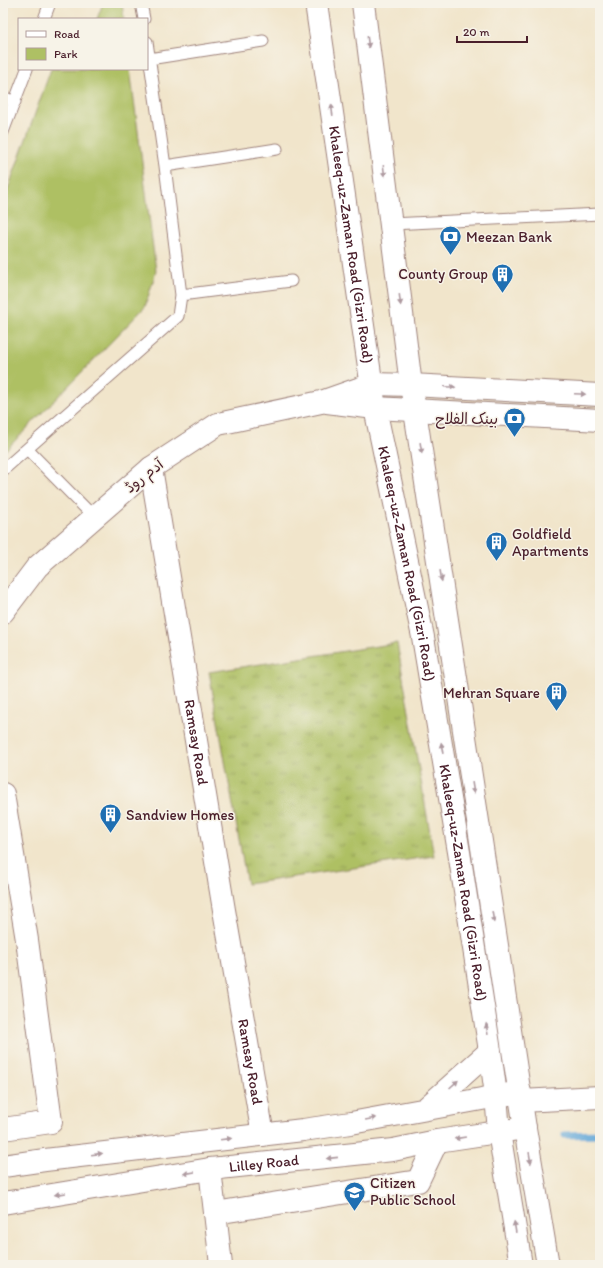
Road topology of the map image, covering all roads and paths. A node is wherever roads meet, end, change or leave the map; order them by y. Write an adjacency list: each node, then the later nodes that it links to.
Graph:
1 (50, 3): 5 (lane)
2 (141, 3): 6 (lane)
3 (316, 3): 20 (main road, Khaleeq-uz-Zaman Road (Gizri Road), one-way to 3)
4 (363, 3): 17 (main road, Khaleeq-uz-Zaman Road (Gizri Road), one-way to 17)
5 (44, 18)
6 (144, 18)
7 (263, 41): 9 (lane)
8 (148, 48): 9 (lane)
9 (150, 59): 15 (lane)
10 (27, 70): 12 (lane)
11 (3, 97): 12 (lane)
12 (15, 102): 13 (lane)
13 (3, 132)
14 (277, 149): 15 (lane)
15 (165, 166): 19 (lane)
16 (600, 214): 17 (lane)
17 (391, 224): 21 (main road, Khaleeq-uz-Zaman Road (Gizri Road), one-way to 21)
18 (291, 281): 19 (lane)
19 (181, 295): 27 (lane)
20 (372, 384): 21 (main road, آدم روڈ); 23 (main road, آدم روڈ); 24 (main road, Khaleeq-uz-Zaman Road (Gizri Road))
21 (411, 384): 22 (main road, آدم روڈ, one-way to 22); 25 (main road, Khaleeq-uz-Zaman Road (Gizri Road))
22 (600, 395)
23 (321, 402): 24 (main road, آدم روڈ); 28 (main road, آدم روڈ)
24 (375, 408): 25 (main road, آدم روڈ); 33 (main road, Khaleeq-uz-Zaman Road (Gizri Road), one-way to 24)
25 (415, 410): 26 (main road, آدم روڈ); 35 (main road, Khaleeq-uz-Zaman Road (Gizri Road), one-way to 35)
26 (600, 420)
27 (27, 449): 29 (lane); 30 (lane)
28 (151, 468): 30 (main road, آدم روڈ); 41 (main road, Ramsay Road)
29 (3, 470)
30 (94, 517): 31 (main road, آدم روڈ)
31 (3, 612)
32 (3, 794): 39 (main road)
33 (490, 1051): 34 (main road, Khaleeq-uz-Zaman Road (Gizri Road)); 37 (main road, one-way to 33)
34 (496, 1096): 35 (main road, Lilley Road); 37 (main road, Lilley Road); 40 (main road, Khaleeq-uz-Zaman Road (Gizri Road))
35 (520, 1096): 36 (main road); 38 (main road, Khaleeq-uz-Zaman Road (Gizri Road))
36 (600, 1097)
37 (424, 1110): 41 (main road, Lilley Road, one-way to 37)
38 (525, 1128): 40 (main road, Lilley Road); 49 (main road, Khaleeq-uz-Zaman Road (Gizri Road), one-way to 49)
39 (3, 1129)
40 (499, 1132): 42 (main road, Lilley Road, one-way to 42); 48 (main road, Khaleeq-uz-Zaman Road (Gizri Road), one-way to 40)
41 (263, 1135): 43 (main road, Lilley Road, one-way to 41)
42 (437, 1141): 44 (main road, Lilley Road, one-way to 44); 46 (main road)
43 (3, 1166)
44 (210, 1169): 45 (main road, Lilley Road, one-way to 45); 46 (main road)
45 (3, 1203)
46 (215, 1213): 47 (main road)
47 (221, 1265)
48 (521, 1265)
49 (548, 1265)

